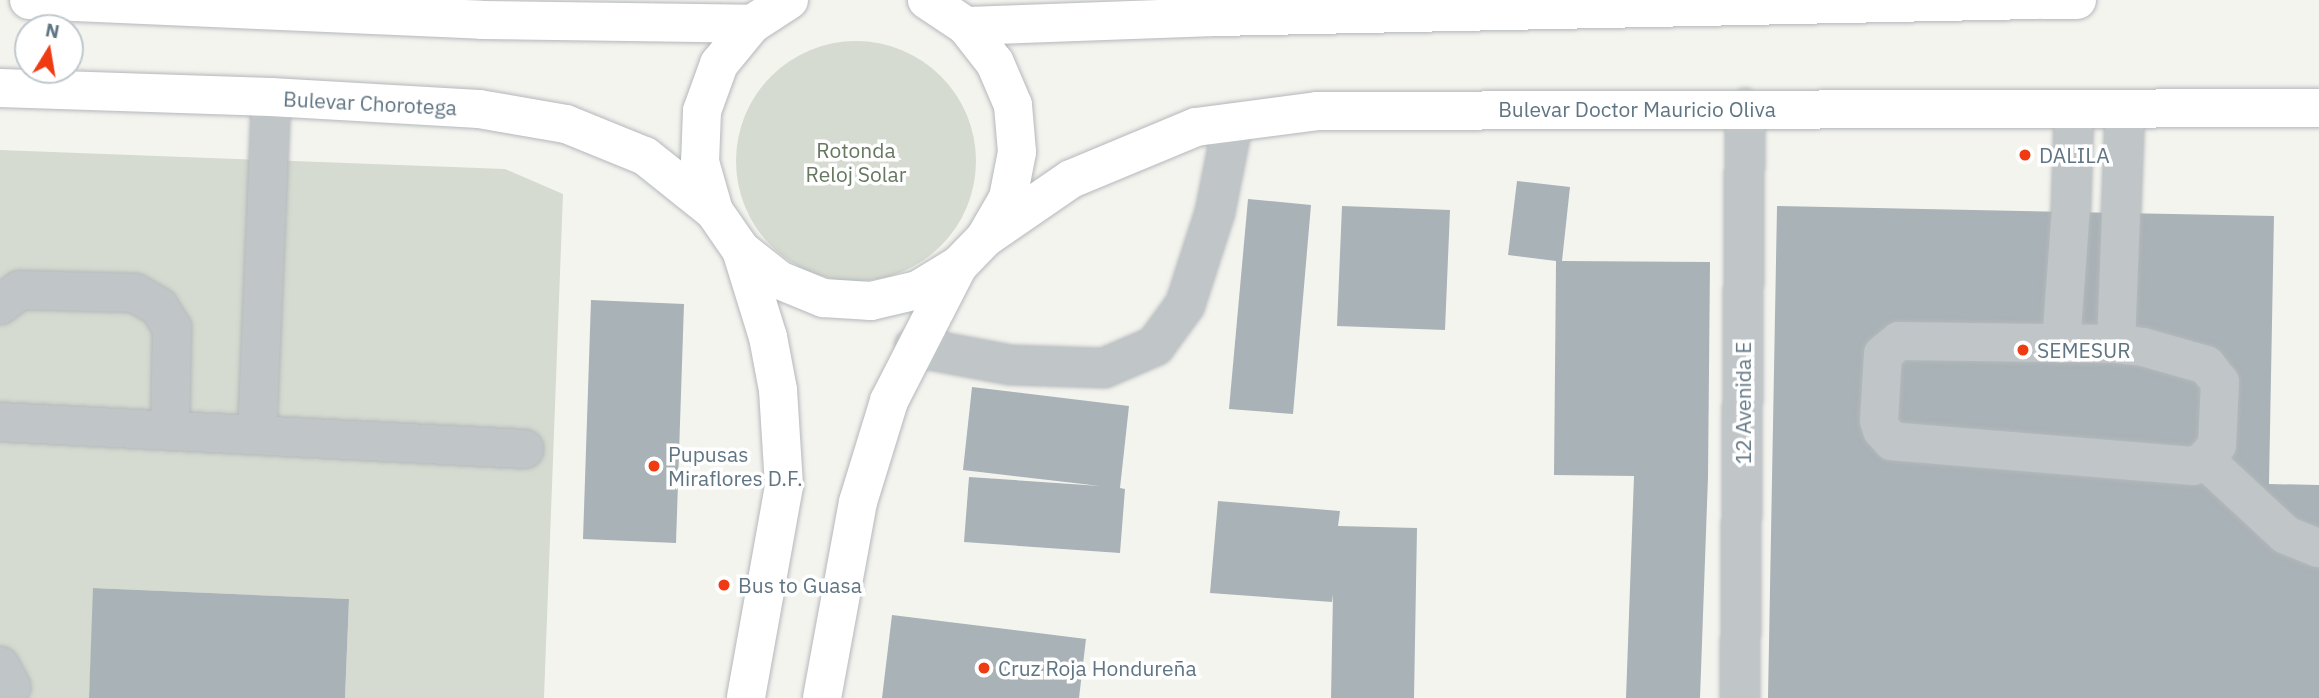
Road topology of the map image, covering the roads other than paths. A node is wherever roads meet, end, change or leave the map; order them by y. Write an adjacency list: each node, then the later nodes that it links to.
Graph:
1 (29, 0): 8 (highway)
2 (789, 0): 10 (highway)
3 (928, 0): 11 (highway)
4 (2037, 0): 9 (highway)
5 (2043, 0): 6 (highway)
6 (2068, 0): 7 (highway)
7 (2077, 0)
8 (67, 1): 10 (highway)
9 (1214, 9): 11 (highway)
10 (752, 24): 19 (highway)
11 (966, 26): 20 (highway)
12 (0, 88): 13 (highway, Bulevar Chorotega)
13 (271, 97): 19 (highway, Bulevar Chorotega); 29 (street)
14 (1745, 108): 16 (highway, Bulevar Doctor Mauricio Oliva); 18 (highway, Bulevar Doctor Mauricio Oliva); 35 (street, 12 Avenida E)
15 (2319, 108): 17 (highway, Bulevar Doctor Mauricio Oliva)
16 (2074, 109): 17 (highway, Bulevar Doctor Mauricio Oliva); 24 (street)
17 (2125, 110): 25 (street)
18 (1233, 122): 20 (highway, Bulevar Doctor Mauricio Oliva); 26 (street)
19 (714, 211): 21 (highway)
20 (985, 238): 22 (highway)
21 (741, 250): 22 (highway); 33 (highway)
22 (959, 265): 26 (highway)
23 (0, 305): 28 (street)
24 (2061, 344): 25 (street); 31 (street)
25 (2116, 344): 31 (street)
26 (914, 347): 34 (highway)
27 (0, 422): 28 (street)
28 (170, 430): 29 (street)
29 (257, 435): 30 (street)
30 (524, 449)
31 (2205, 460): 32 (street)
32 (2319, 548)
33 (746, 698)
34 (822, 698)
35 (1740, 698)

